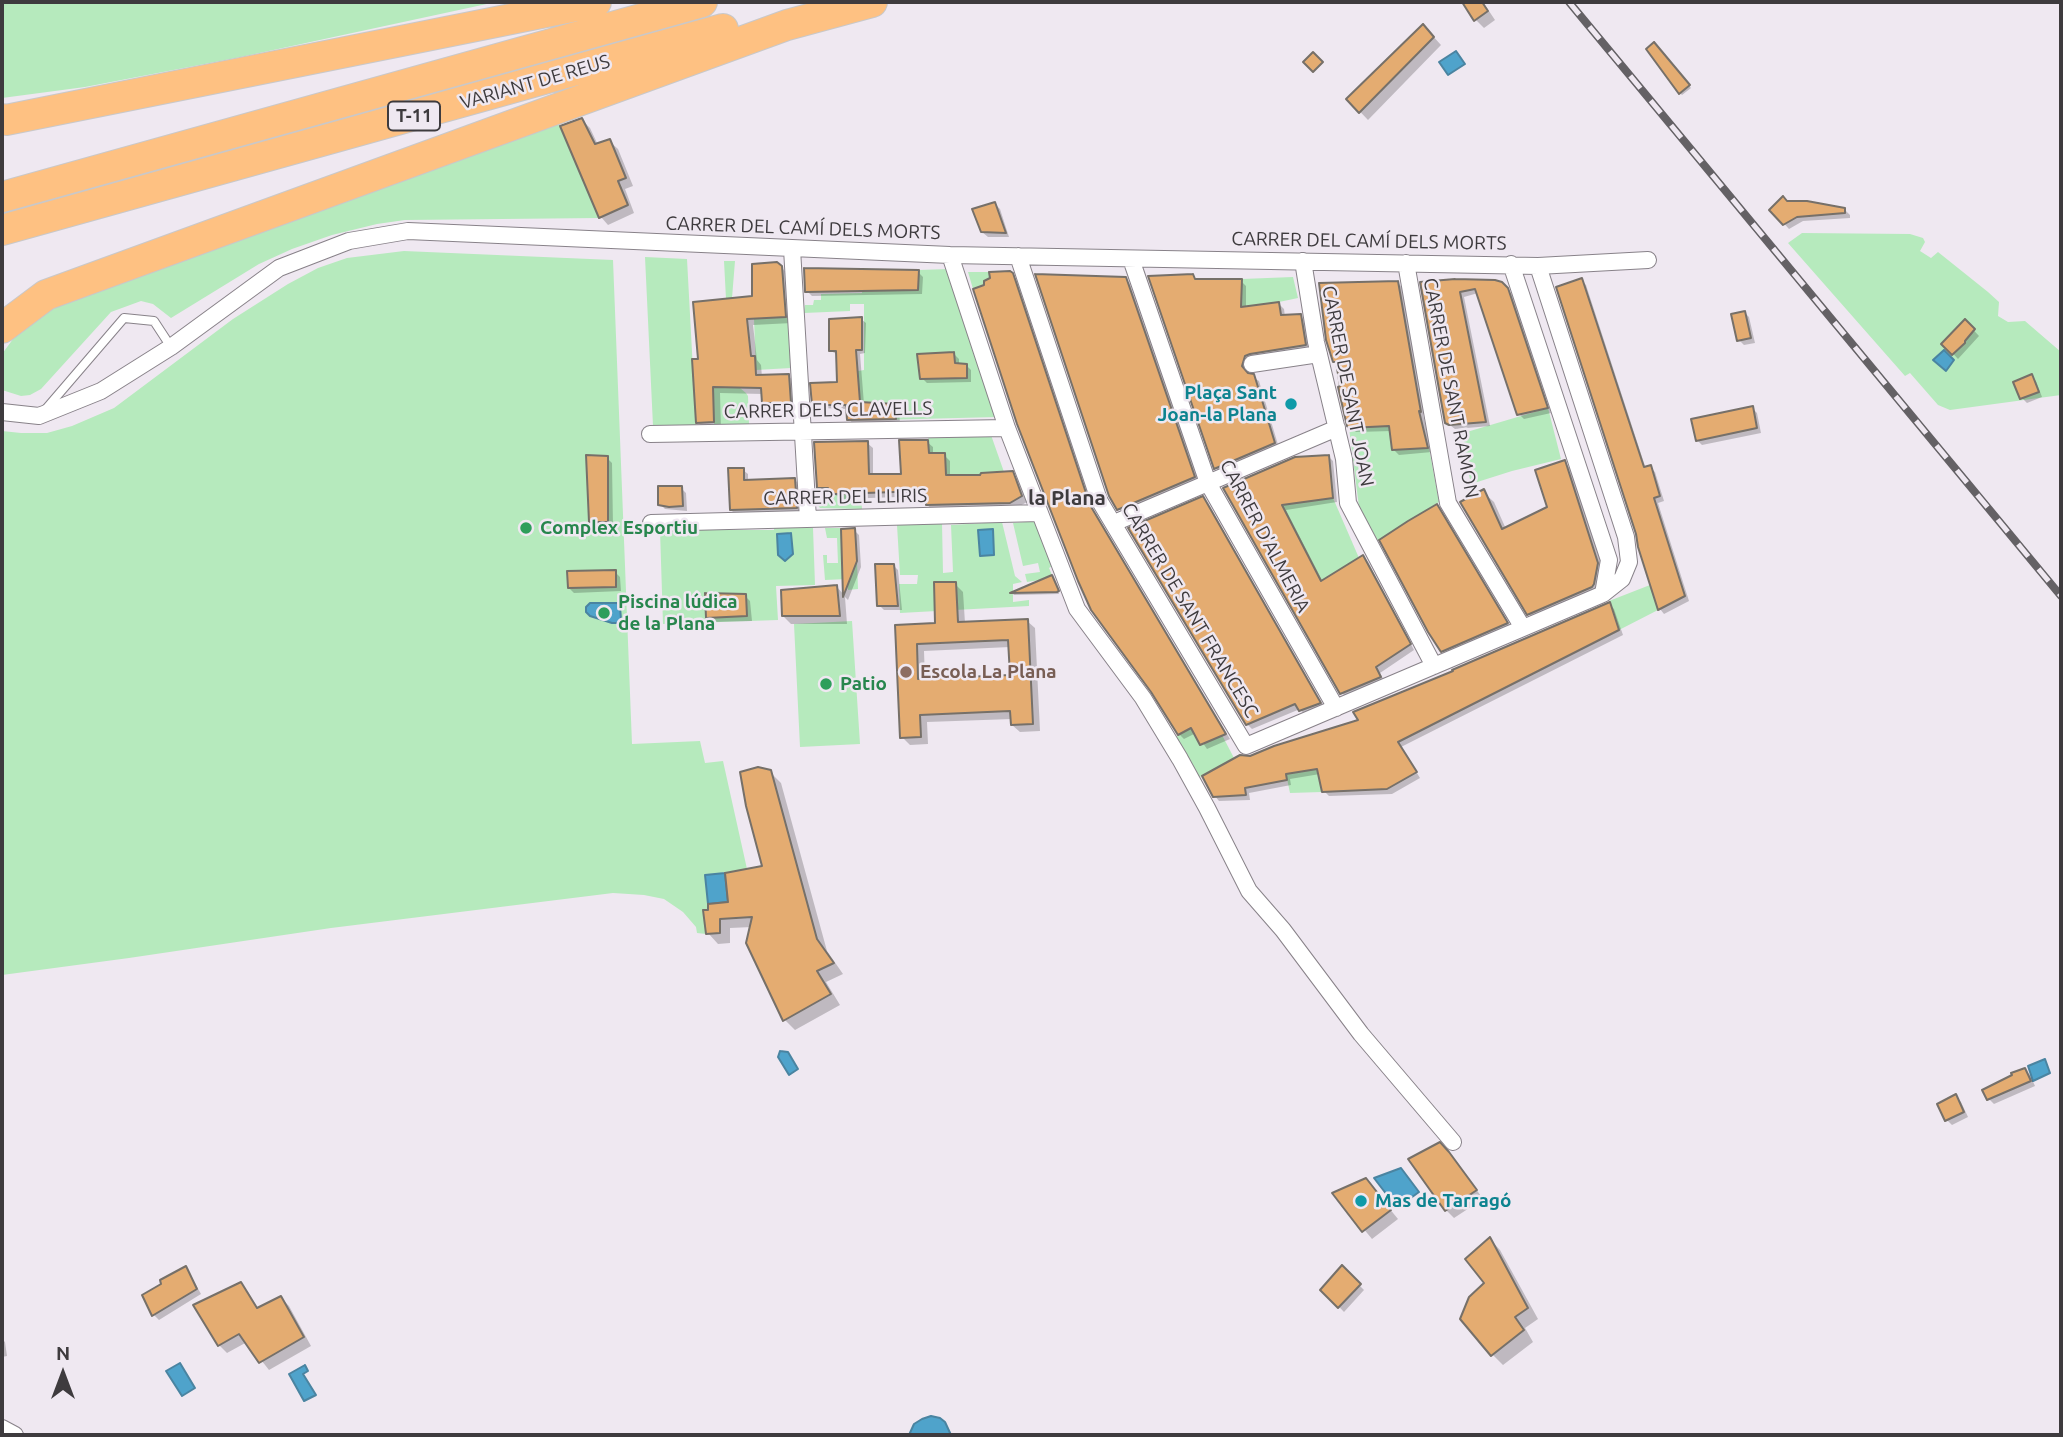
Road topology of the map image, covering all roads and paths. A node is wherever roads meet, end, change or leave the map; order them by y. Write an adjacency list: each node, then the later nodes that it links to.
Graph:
1 (596, 2): 5 (highway)
2 (702, 2): 6 (highway, VARIANT DE REUS / T-11)
3 (826, 2): 7 (highway, VARIANT DE REUS / T-11)
4 (872, 2): 17 (highway)
5 (2, 119)
6 (2, 197)
7 (2, 230)
8 (792, 249): 9 (street, CARRER DEL CAMÍ DELS MORTS); 18 (street, CARRER DEL CAMÍ DELS MORTS); 25 (street)
9 (950, 255): 10 (street, CARRER DEL CAMÍ DELS MORTS); 23 (street)
10 (1018, 256): 11 (street, CARRER DEL CAMÍ DELS MORTS); 31 (street, CARRER DE SANT FRANCESC)
11 (1131, 259): 13 (street, CARRER DEL CAMÍ DELS MORTS); 27 (street, CARRER D'ALMERIA)
12 (1648, 260): 16 (street, CARRER DEL CAMÍ DELS MORTS)
13 (1303, 261): 14 (street, CARRER DEL CAMÍ DELS MORTS); 19 (street, CARRER DE SANT JOAN)
14 (1406, 263): 15 (street, CARRER DEL CAMÍ DELS MORTS); 35 (street, CARRER DE SANT RAMON)
15 (1511, 264): 16 (street, CARRER DEL CAMÍ DELS MORTS); 32 (street)
16 (1538, 266): 33 (street)
17 (2, 328)
18 (171, 346): 22 (street, CARRER DEL CAMÍ DELS MORTS); 22 (lane)
19 (1319, 354): 20 (street); 24 (street, CARRER DE SANT JOAN)
20 (1252, 364)
21 (3, 410): 22 (street, CARRER DEL CAMÍ DELS MORTS)
22 (39, 416)
23 (1007, 428): 25 (street, CARRER DELS CLAVELLS); 28 (street)
24 (1336, 428): 27 (street); 36 (street, CARRER DE SANT JOAN)
25 (803, 431): 26 (street, CARRER DELS CLAVELLS); 29 (street)
26 (650, 434)
27 (1208, 483): 31 (street); 37 (street, CARRER D'ALMERIA)
28 (1040, 513): 29 (street, CARRER DEL LLIRIS); 38 (street)
29 (808, 519): 30 (street, CARRER DEL LLIRIS)
30 (651, 523)
31 (1114, 523): 37 (street, CARRER DE SANT FRANCESC)
32 (1609, 560): 33 (street); 34 (street)
33 (1629, 562): 34 (street)
34 (1603, 594): 35 (street)
35 (1523, 628): 36 (street)
36 (1434, 666): 37 (street)
37 (1336, 708)
38 (1453, 1142)
39 (2, 1428): 40 (street)
40 (15, 1435)

